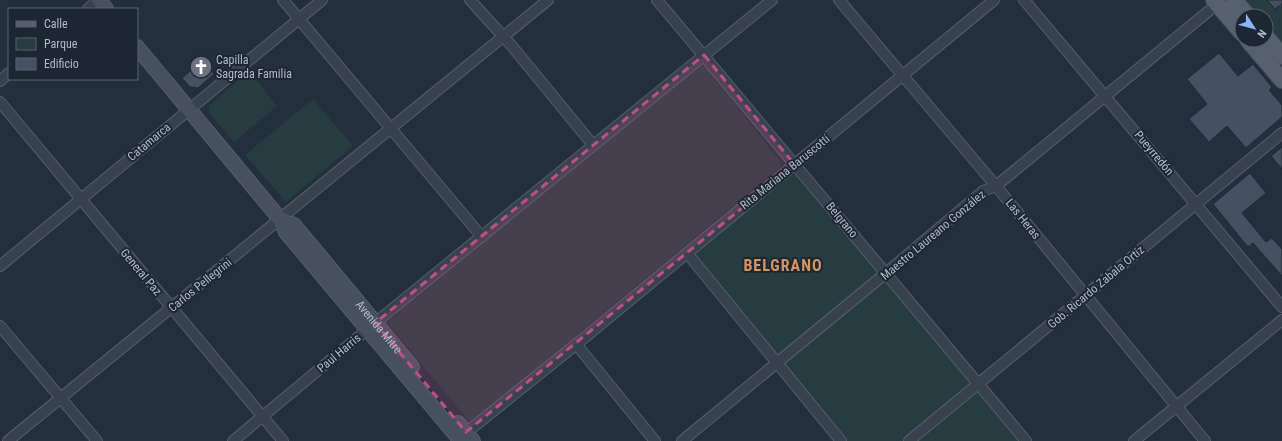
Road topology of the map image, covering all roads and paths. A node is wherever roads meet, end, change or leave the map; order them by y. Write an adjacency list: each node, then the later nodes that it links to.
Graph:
1 (98, 0): 13 (street); 14 (main road)
2 (283, 0): 16 (street)
3 (322, 0): 16 (street, Catamarca)
4 (470, 0): 18 (street)
5 (548, 0): 18 (street, Carlos Pellegrini)
6 (657, 0): 22 (street, Belgrano)
7 (772, 0): 22 (street, Paul Harris)
8 (839, 0): 25 (street, Las Heras)
9 (994, 0): 25 (street, Rita Mariana Baruscotti)
10 (1024, 0): 28 (street, Pueyrredón)
11 (1234, 0): 15 (main road)
12 (1217, 1): 17 (main road); 28 (street, Maestro Laureano González)
13 (89, 8)
14 (105, 8)
15 (1241, 8)
16 (299, 19): 30 (street, Catamarca); 31 (street)
17 (1234, 23)
18 (502, 37): 31 (street, Carlos Pellegrini); 33 (street)
19 (1274, 46): 23 (main road)
20 (138, 48): 30 (main road, Avenida Mitre)
21 (1255, 48): 26 (main road)
22 (704, 55): 33 (street, Paul Harris); 34 (street, Belgrano)
23 (1282, 56)
24 (8, 74): 27 (street)
25 (903, 76): 34 (street, Rita Mariana Baruscotti); 35 (street, Las Heras)
26 (1282, 80)
27 (0, 81)
28 (1106, 96): 35 (street, Maestro Laureano González); 37 (street, Pueyrredón)
29 (0, 102): 36 (street, General Paz)
30 (188, 110): 36 (street, Catamarca); 38 (main road, Avenida Mitre)
31 (390, 128): 38 (street, Carlos Pellegrini); 39 (street)
32 (1282, 133): 37 (street, Gob. Ricardo Zabala Ortíz)
33 (593, 145): 39 (street, Paul Harris)
34 (795, 165): 40 (street, Rita Mariana Baruscotti); 42 (street, Belgrano)
35 (996, 186): 42 (street, Maestro Laureano González); 43 (street, Las Heras)
36 (80, 200): 41 (street, Catamarca); 45 (street, General Paz)
37 (1197, 204): 43 (street, Gob. Ricardo Zabala Ortíz); 44 (street, Pueyrredón)
38 (280, 219): 45 (street, Carlos Pellegrini); 48 (main road, Avenida Mitre)
39 (482, 237): 48 (street, Paul Harris)
40 (687, 253): 49 (street, Rita Mariana Baruscotti); 50 (street)
41 (0, 266)
42 (886, 273): 50 (street, Maestro Laureano González); 51 (street, Belgrano)
43 (1085, 296): 51 (street, Gob. Ricardo Zabala Ortíz); 53 (street, Las Heras)
44 (1282, 307)
45 (171, 308): 52 (street, Carlos Pellegrini); 54 (street, General Paz)
46 (1282, 320): 53 (street)
47 (0, 326): 52 (street)
48 (372, 326): 54 (street, Paul Harris); 55 (main road, Avenida Mitre)
49 (576, 344): 55 (street, Rita Mariana Baruscotti); 60 (street)
50 (778, 363): 61 (street, Maestro Laureano González); 62 (street)
51 (978, 385): 63 (street, Gob. Ricardo Zabala Ortíz); 64 (street, Belgrano)
52 (60, 398): 56 (street, Carlos Pellegrini); 57 (street)
53 (1177, 407): 65 (street); 66 (street, Las Heras)
54 (263, 417): 58 (street, Paul Harris); 59 (street, General Paz)
55 (463, 439)
56 (8, 441)
57 (97, 441)
58 (233, 441)
59 (283, 441)
60 (655, 441)
61 (682, 441)
62 (841, 441)
63 (909, 441)
64 (1026, 441)
65 (1134, 441)
66 (1204, 441)

